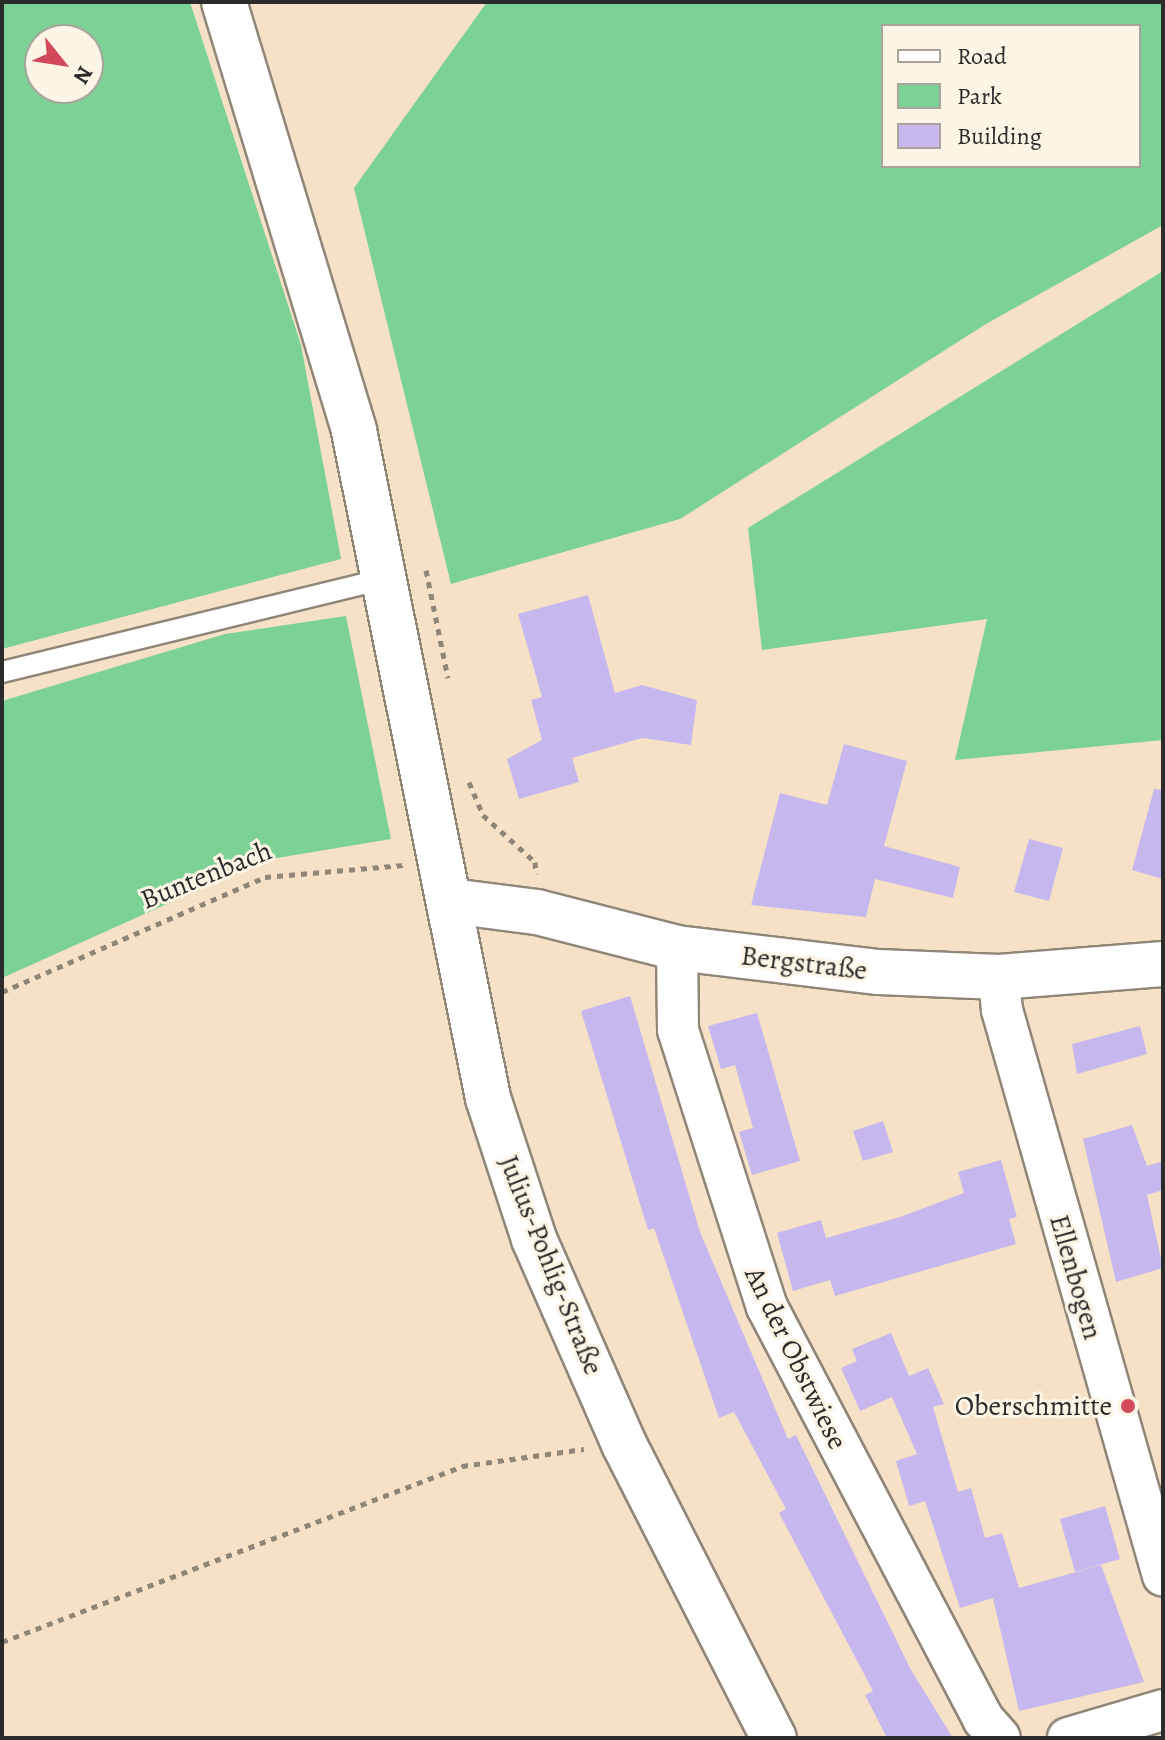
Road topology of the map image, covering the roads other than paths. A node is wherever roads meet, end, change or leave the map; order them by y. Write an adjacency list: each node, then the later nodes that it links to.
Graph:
1 (224, 2): 2 (street, Julius-Pohlig-Straße)
2 (407, 600): 3 (lane); 4 (street, Julius-Pohlig-Straße)
3 (2, 672)
4 (447, 882): 5 (street, Bergstraße); 10 (street, Julius-Pohlig-Straße)
5 (677, 948): 7 (street, Bergstraße); 11 (street, An der Obstwiese)
6 (1163, 964): 7 (street, Bergstraße)
7 (999, 977): 8 (street, Ellenbogen)
8 (1163, 1576)
9 (1163, 1710): 12 (street)
10 (774, 1738)
11 (1000, 1738)
12 (1068, 1738)

